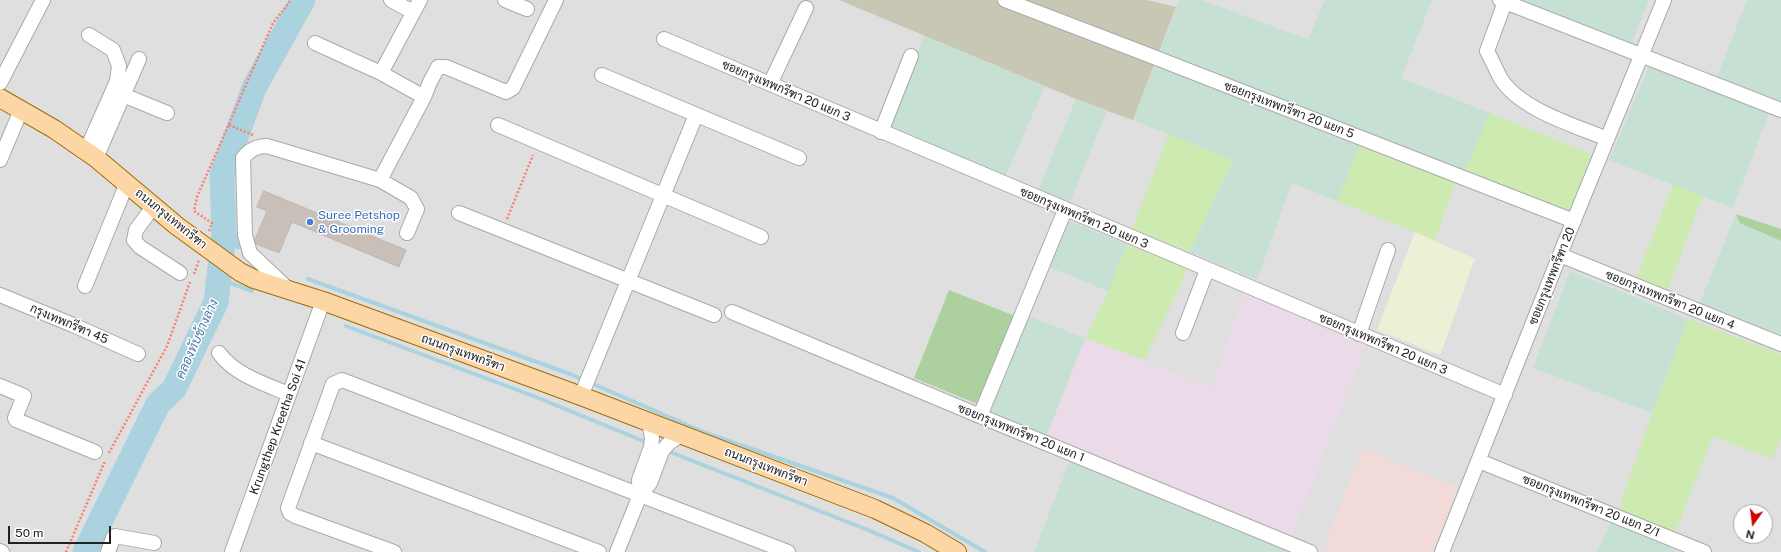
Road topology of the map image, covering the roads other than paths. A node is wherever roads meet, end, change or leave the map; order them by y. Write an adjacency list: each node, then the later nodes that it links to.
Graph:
1 (43, 0): 19 (street)
2 (391, 0): 8 (street)
3 (505, 0): 10 (street)
4 (556, 0): 22 (street)
5 (1004, 0): 40 (street, ซอยกรุงเทพกรีฑา 20 แยก 5)
6 (1664, 0): 15 (street, ซอยกรุงเทพกรีฑา 20)
7 (1503, 1): 15 (street); 30 (street)
8 (416, 6): 17 (street)
9 (806, 8): 20 (street)
10 (527, 9)
11 (89, 35): 31 (street)
12 (664, 39): 20 (street, ซอยกรุงเทพกรีฑา 20 แยก 3)
13 (315, 43): 17 (street)
14 (911, 56): 29 (street)
15 (1642, 56): 25 (street); 30 (street, ซอยกรุงเทพกรีฑา 20)
16 (139, 59): 21 (street)
17 (381, 73): 22 (street)
18 (602, 75): 27 (street)
19 (0, 83)
20 (770, 84): 29 (street, ซอยกรุงเทพกรีฑา 20 แยก 3)
21 (123, 95): 26 (street); 31 (street)
22 (424, 97): 34 (street)
23 (0, 98): 24 (main road, ถนนกรุงเทพกรีฑา)
24 (21, 110): 31 (main road, ถนนกรุงเทพกรีฑา); 33 (street)
25 (1781, 110)
26 (166, 113)
27 (696, 115): 32 (street); 36 (street)
28 (498, 125): 36 (street)
29 (881, 132): 38 (street, ซอยกรุงเทพกรีฑา 20 แยก 3)
30 (1607, 139): 40 (street, ซอยกรุงเทพกรีฑา 20)
31 (91, 155): 35 (main road, ถนนกรุงเทพกรีฑา)
32 (799, 158)
33 (0, 160)
34 (380, 180): 41 (street); 49 (street)
35 (127, 183): 37 (main road, ถนนกรุงเทพกรีฑา); 48 (street)
36 (663, 195): 42 (street); 47 (street)
37 (153, 207): 46 (street); 49 (main road, ถนนกรุงเทพกรีฑา)
38 (1065, 210): 45 (street, ซอยกรุงเทพกรีฑา 20 แยก 3); 63 (street)
39 (459, 213): 47 (street)
40 (1574, 222): 44 (street, ซอยกรุงเทพกรีฑา 20)
41 (408, 233)
42 (761, 237)
43 (1388, 250): 55 (street)
44 (1560, 256): 56 (street, ซอยกรุงเทพกรีฑา 20 แยก 4); 62 (street, ซอยกรุงเทพกรีฑา 20)
45 (1207, 270): 54 (street); 55 (street, ซอยกรุงเทพกรีฑา 20 แยก 3)
46 (180, 273)
47 (628, 280): 53 (street); 60 (street)
48 (84, 286)
49 (289, 291): 51 (main road, ถนนกรุงเทพกรีฑา)
50 (0, 295): 58 (street, กรุงเทพกรีฑา 45)
51 (323, 301): 60 (main road, ถนนกรุงเทพกรีฑา); 61 (street, Krungthep Kreetha Soi 41)
52 (732, 312): 63 (street, ซอยกรุงเทพกรีฑา 20 แยก 1)
53 (714, 315)
54 (1183, 333)
55 (1358, 334): 62 (street, ซอยกรุงเทพกรีฑา 20 แยก 3)
56 (1781, 344)
57 (219, 353): 61 (street)
58 (138, 354)
59 (0, 386): 67 (street)
60 (582, 392): 64 (main road, ถนนกรุงเทพกรีฑา)
61 (289, 394): 72 (street, Krungthep Kreetha Soi 41)
62 (1505, 396): 68 (street, ซอยกรุงเทพกรีฑา 20)
63 (980, 416): 78 (street, ซอยกรุงเทพกรีฑา 20 แยก 1)
64 (649, 422): 65 (main road, ถนนกรุงเทพกรีฑา); 69 (street)
65 (682, 434): 69 (street); 77 (main road, ถนนกรุงเทพกรีฑา)
66 (311, 443): 69 (street); 73 (street); 74 (street)
67 (103, 455)
68 (1479, 461): 79 (street, ซอยกรุงเทพกรีฑา 20); 80 (street, ซอยกรุงเทพกรีฑา 20 แยก 2/1)
69 (640, 495): 75 (street); 76 (street)
70 (154, 543): 71 (street)
71 (108, 552)
72 (232, 552)
73 (394, 552)
74 (599, 552)
75 (617, 552)
76 (788, 552)
77 (957, 552)
78 (1310, 552)
79 (1442, 552)
80 (1704, 552)

